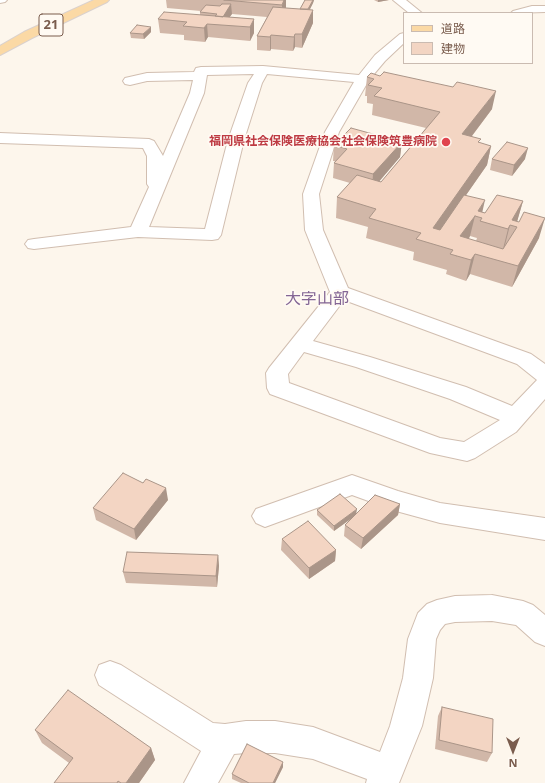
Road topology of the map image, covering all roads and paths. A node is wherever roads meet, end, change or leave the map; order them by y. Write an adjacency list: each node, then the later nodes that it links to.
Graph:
1 (103, 0): 7 (main road, 21)
2 (399, 0): 4 (street)
3 (545, 9): 5 (street)
4 (415, 12)
5 (521, 12)
6 (403, 38): 10 (street)
7 (0, 51)
8 (264, 70): 9 (street); 10 (street); 16 (street)
9 (200, 76): 11 (street); 12 (street)
10 (363, 79): 18 (street)
11 (130, 81)
12 (190, 110): 14 (street); 15 (street)
13 (0, 138): 14 (street)
14 (158, 138): 15 (street)
15 (154, 195): 16 (street)
16 (138, 232): 17 (street)
17 (34, 244)
18 (340, 292): 19 (street); 20 (street)
19 (300, 344): 22 (street); 22 (street)
20 (545, 375)
21 (545, 385): 22 (street)
22 (516, 417)
23 (265, 516): 24 (street)
24 (545, 529)
25 (545, 633): 28 (street)
26 (110, 675): 27 (street)
27 (225, 740): 28 (street); 29 (street)
28 (385, 777)
29 (200, 783)

